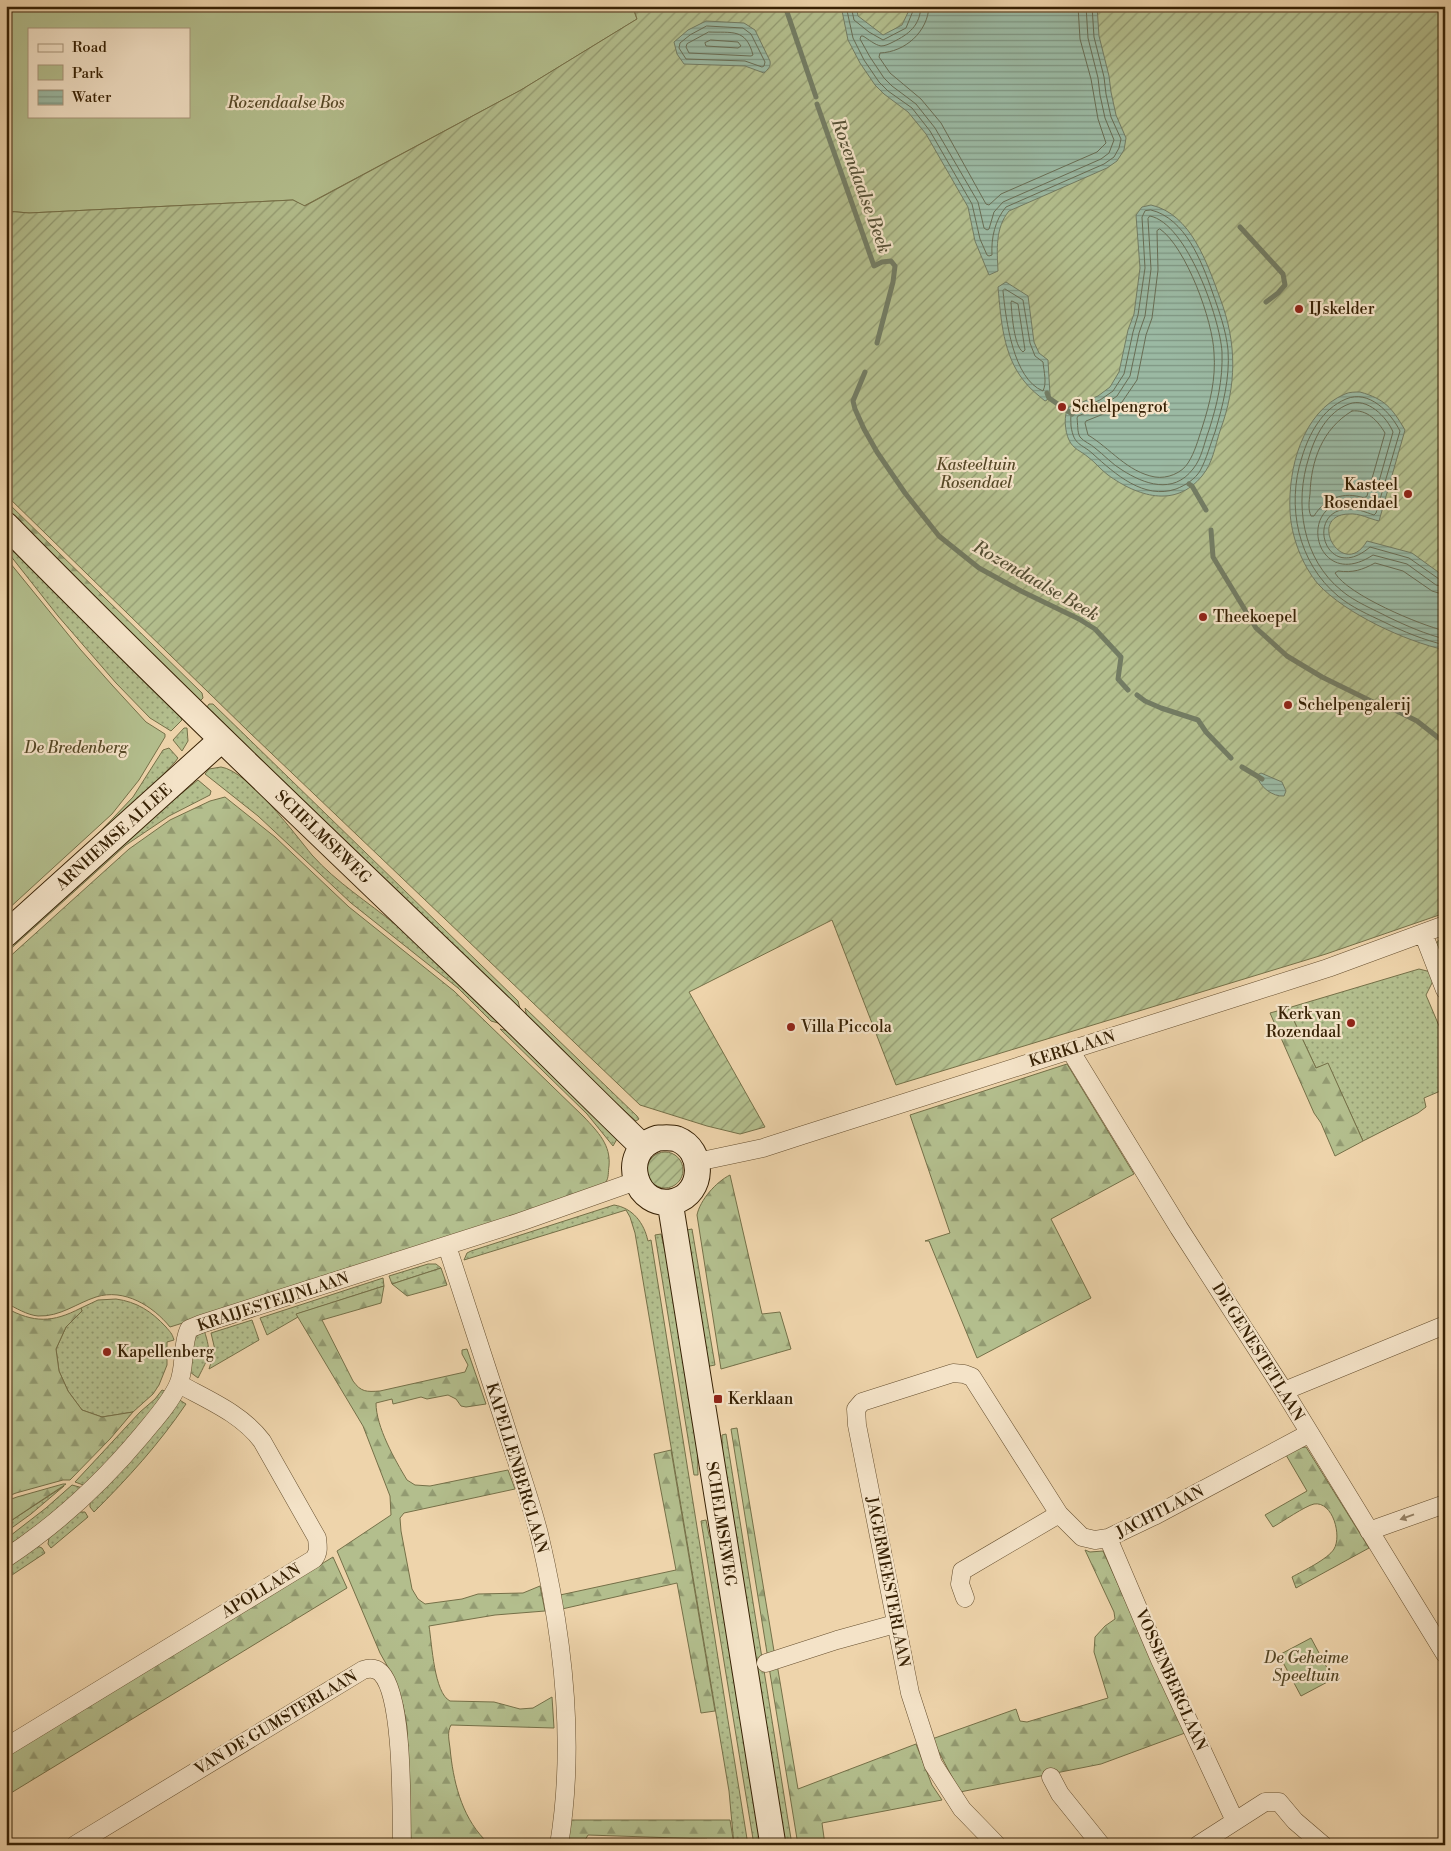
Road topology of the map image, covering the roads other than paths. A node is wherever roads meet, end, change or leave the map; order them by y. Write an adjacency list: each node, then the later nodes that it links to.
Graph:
1 (6, 525): 2 (main road, SCHELMSEWEG)
2 (221, 740): 5 (main road, ARNHEMSE ALLEE); 8 (main road, SCHELMSEWEG)
3 (1445, 925): 4 (street, KERKLAAN)
4 (1423, 933): 6 (street); 7 (street, KERKLAAN)
5 (6, 934)
6 (1445, 990)
7 (1070, 1050): 9 (street, KERKLAAN); 15 (street, DE GENESTETLAAN)
8 (643, 1147): 9 (main road); 10 (main road)
9 (697, 1162): 11 (main road)
10 (626, 1185): 11 (main road); 12 (street, KRAIJESTEIJNLAAN)
11 (670, 1202): 32 (main road, SCHELMSEWEG)
12 (447, 1246): 14 (street, KRAIJESTEIJNLAAN); 31 (street, KAPELLENBERGLAAN)
13 (1445, 1325): 15 (street)
14 (179, 1384): 21 (street, KRAIJESTEIJNLAAN); 26 (street, APOLLAAN)
15 (1284, 1391): 16 (street, DE GENESTETLAAN)
16 (1308, 1434): 19 (street, DE GENESTETLAAN); 20 (street, JACHTLAAN)
17 (1445, 1504): 19 (street, one-way to 19)
18 (1059, 1514): 20 (street, JACHTLAAN); 22 (street); 23 (street, JAGERMEESTERLAAN)
19 (1370, 1531): 24 (street, DE GENESTETLAAN)
20 (1108, 1538): 28 (street, VOSSENBERGLAAN)
21 (6, 1558)
22 (965, 1598)
23 (895, 1624): 25 (street); 33 (street, JAGERMEESTERLAAN)
24 (1445, 1654)
25 (766, 1663)
26 (6, 1747)
27 (1051, 1777): 34 (street)
28 (1235, 1821): 35 (street); 36 (street)
29 (75, 1845): 30 (street, VAN DE GUMSTERLAAN)
30 (402, 1845)
31 (559, 1845)
32 (773, 1845)
33 (998, 1845)
34 (1101, 1845)
35 (1198, 1845)
36 (1324, 1845)

